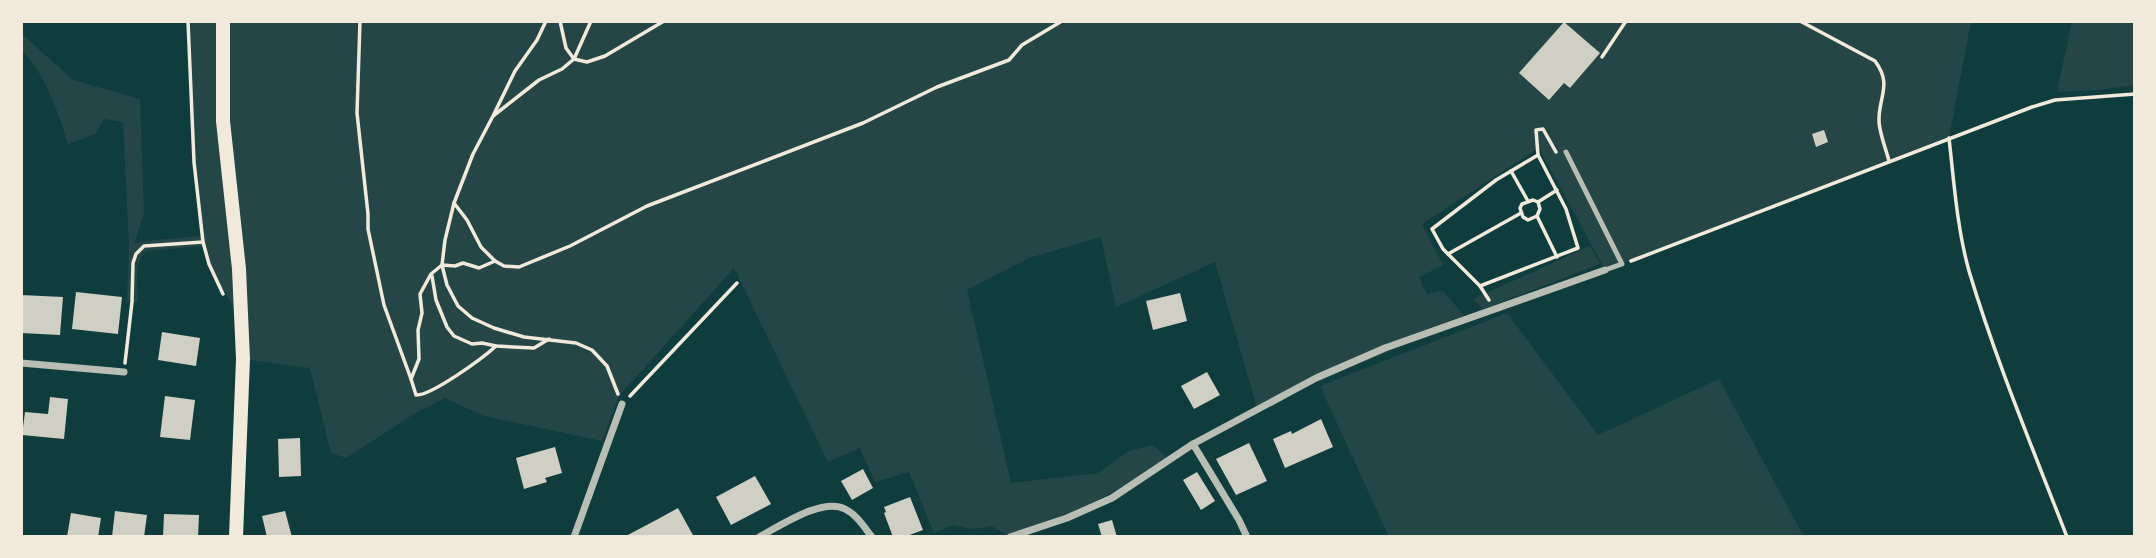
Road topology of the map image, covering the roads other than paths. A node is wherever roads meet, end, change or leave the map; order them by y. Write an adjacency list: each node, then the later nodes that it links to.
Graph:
1 (223, 21): 8 (main road)
2 (1566, 152): 3 (lane)
3 (1605, 270): 7 (street)
4 (21, 363): 5 (street)
5 (124, 372)
6 (622, 404): 9 (street)
7 (1193, 443): 12 (street); 13 (street)
8 (236, 537)
9 (574, 537)
10 (759, 537): 11 (street)
11 (872, 537)
12 (1010, 537)
13 (1247, 537)

